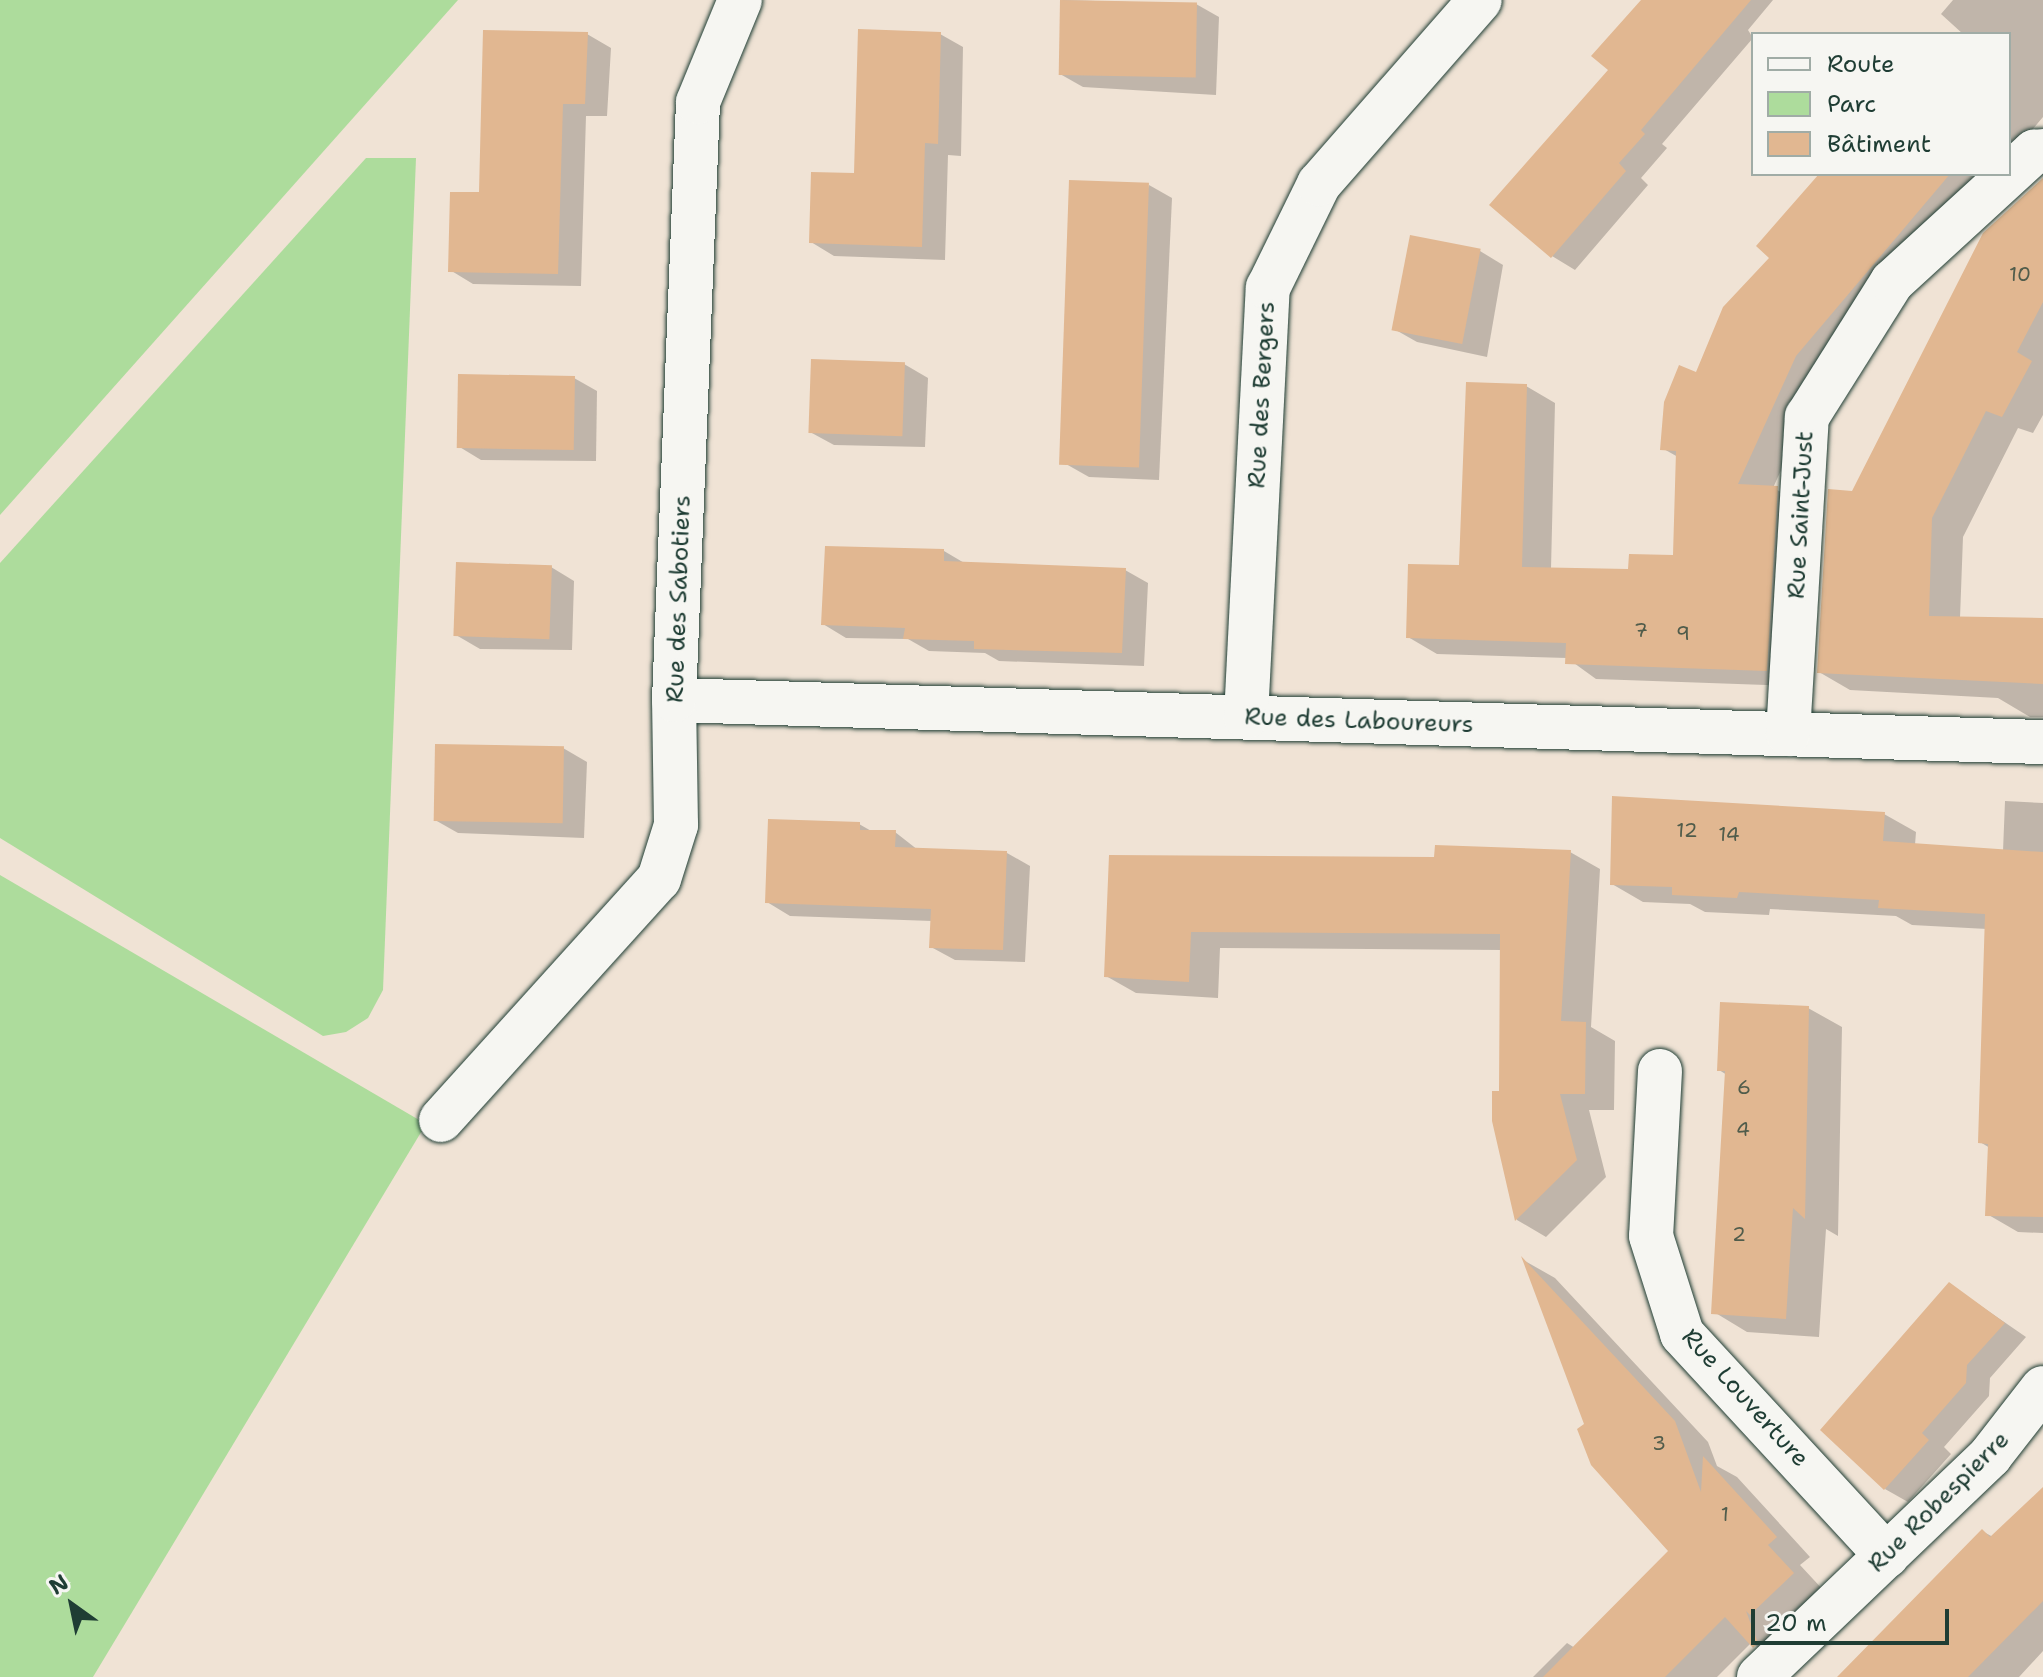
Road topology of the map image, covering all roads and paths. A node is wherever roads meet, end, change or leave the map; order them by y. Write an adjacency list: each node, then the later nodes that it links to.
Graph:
1 (740, 0): 6 (street, Rue des Sabotiers)
2 (1480, 0): 7 (street, Rue des Bergers)
3 (2043, 151): 4 (street, Rue Saint-Just)
4 (2011, 173)
5 (2008, 176): 8 (street, Rue Saint-Just)
6 (674, 700): 7 (street, Rue des Laboureurs); 11 (street, Rue des Sabotiers)
7 (1246, 717): 8 (street, Rue des Laboureurs)
8 (1788, 734): 9 (street, Rue des Laboureurs)
9 (2043, 742)
10 (1660, 1071): 13 (street, Rue Louverture)
11 (441, 1120)
12 (2043, 1388): 13 (street, Rue Robespierre)
13 (1887, 1556): 14 (street, Rue Robespierre)
14 (1759, 1677)

